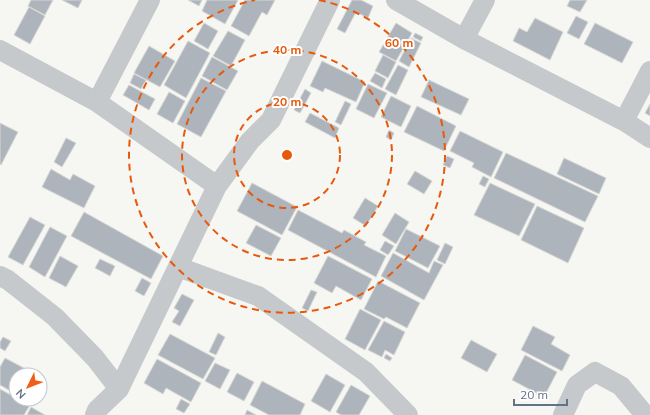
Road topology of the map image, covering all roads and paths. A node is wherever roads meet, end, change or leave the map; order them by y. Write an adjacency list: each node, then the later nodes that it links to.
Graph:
1 (150, 0): 8 (street)
2 (330, 0): 11 (street)
3 (396, 0): 5 (street)
4 (485, 0): 5 (street)
5 (464, 39): 9 (street)
6 (0, 50): 8 (street)
7 (650, 71): 9 (street)
8 (97, 102): 11 (street)
9 (624, 121): 10 (street)
10 (650, 138)
11 (217, 186): 12 (street)
12 (178, 267): 14 (street); 16 (street)
13 (0, 276): 14 (street)
14 (119, 389): 15 (street)
15 (100, 413)
16 (408, 415)
17 (563, 415): 18 (street)
18 (645, 415)

